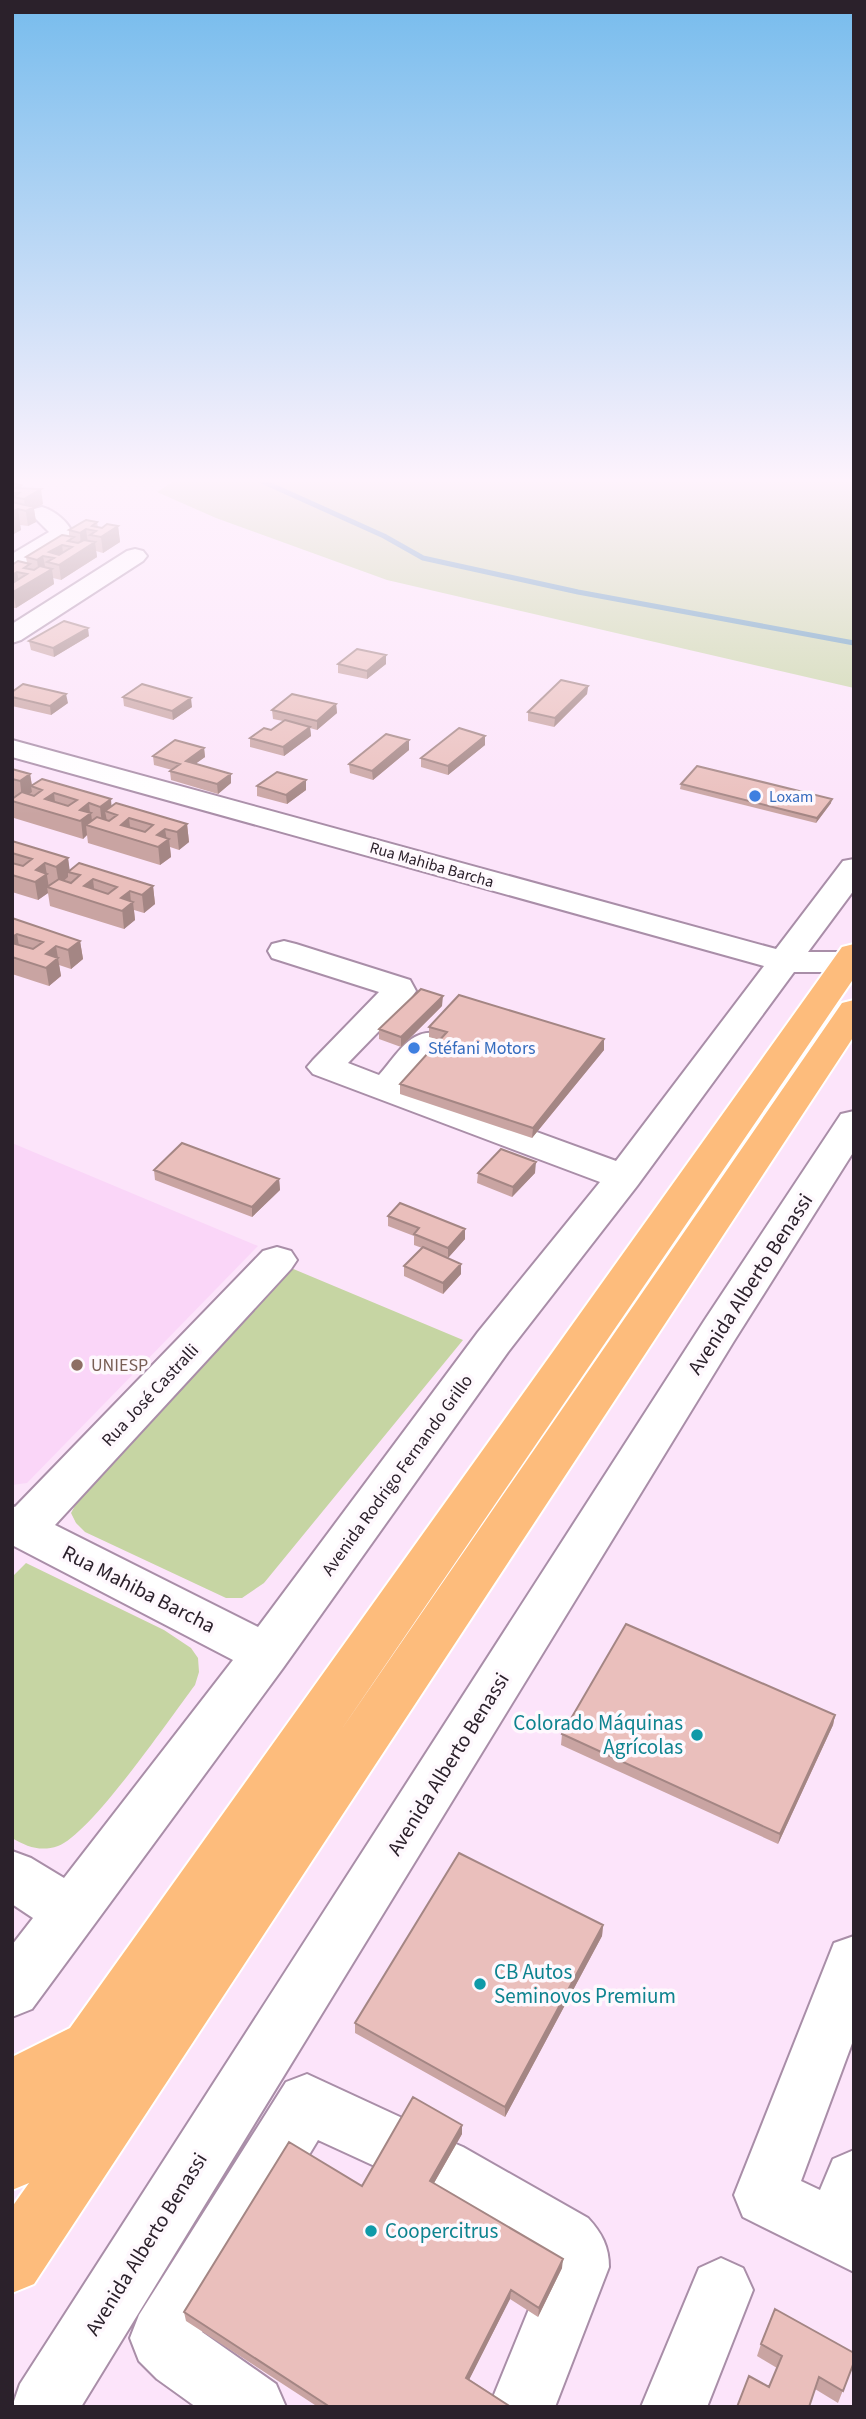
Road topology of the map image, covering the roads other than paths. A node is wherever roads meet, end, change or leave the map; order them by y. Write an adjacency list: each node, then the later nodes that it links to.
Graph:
1 (82, 590): 2 (street)
2 (12, 635)
3 (12, 748): 6 (street, Rua Mahiba Barcha)
4 (854, 868): 6 (street, Avenida Rodrigo Fernando Grillo)
5 (284, 951): 9 (street)
6 (785, 962): 7 (street, Rua Mahiba Barcha); 11 (street, Avenida Rodrigo Fernando Grillo)
7 (852, 972): 19 (main road); 25 (main road)
8 (428, 1041): 9 (street)
9 (385, 1090): 11 (street)
10 (854, 1122): 20 (street, Avenida Alberto Benassi)
11 (624, 1177): 14 (street, Avenida Rodrigo Fernando Grillo)
12 (277, 1260): 13 (street, Rua José Castralli)
13 (18, 1527): 14 (street, Rua Mahiba Barcha)
14 (266, 1654): 16 (street, Avenida Rodrigo Fernando Grillo)
15 (12, 1875): 16 (street)
16 (71, 1911): 18 (street, Avenida Rodrigo Fernando Grillo)
17 (854, 1962): 24 (street)
18 (12, 1990)
19 (90, 2047): 21 (main road); 23 (main road)
20 (253, 2075): 22 (street); 27 (street, Avenida Alberto Benassi)
21 (12, 2089)
22 (307, 2104): 28 (street); 29 (street)
23 (12, 2160)
24 (848, 2217)
25 (12, 2262)
26 (721, 2290): 30 (street)
27 (43, 2407)
28 (253, 2407)
29 (522, 2407)
30 (674, 2407)

